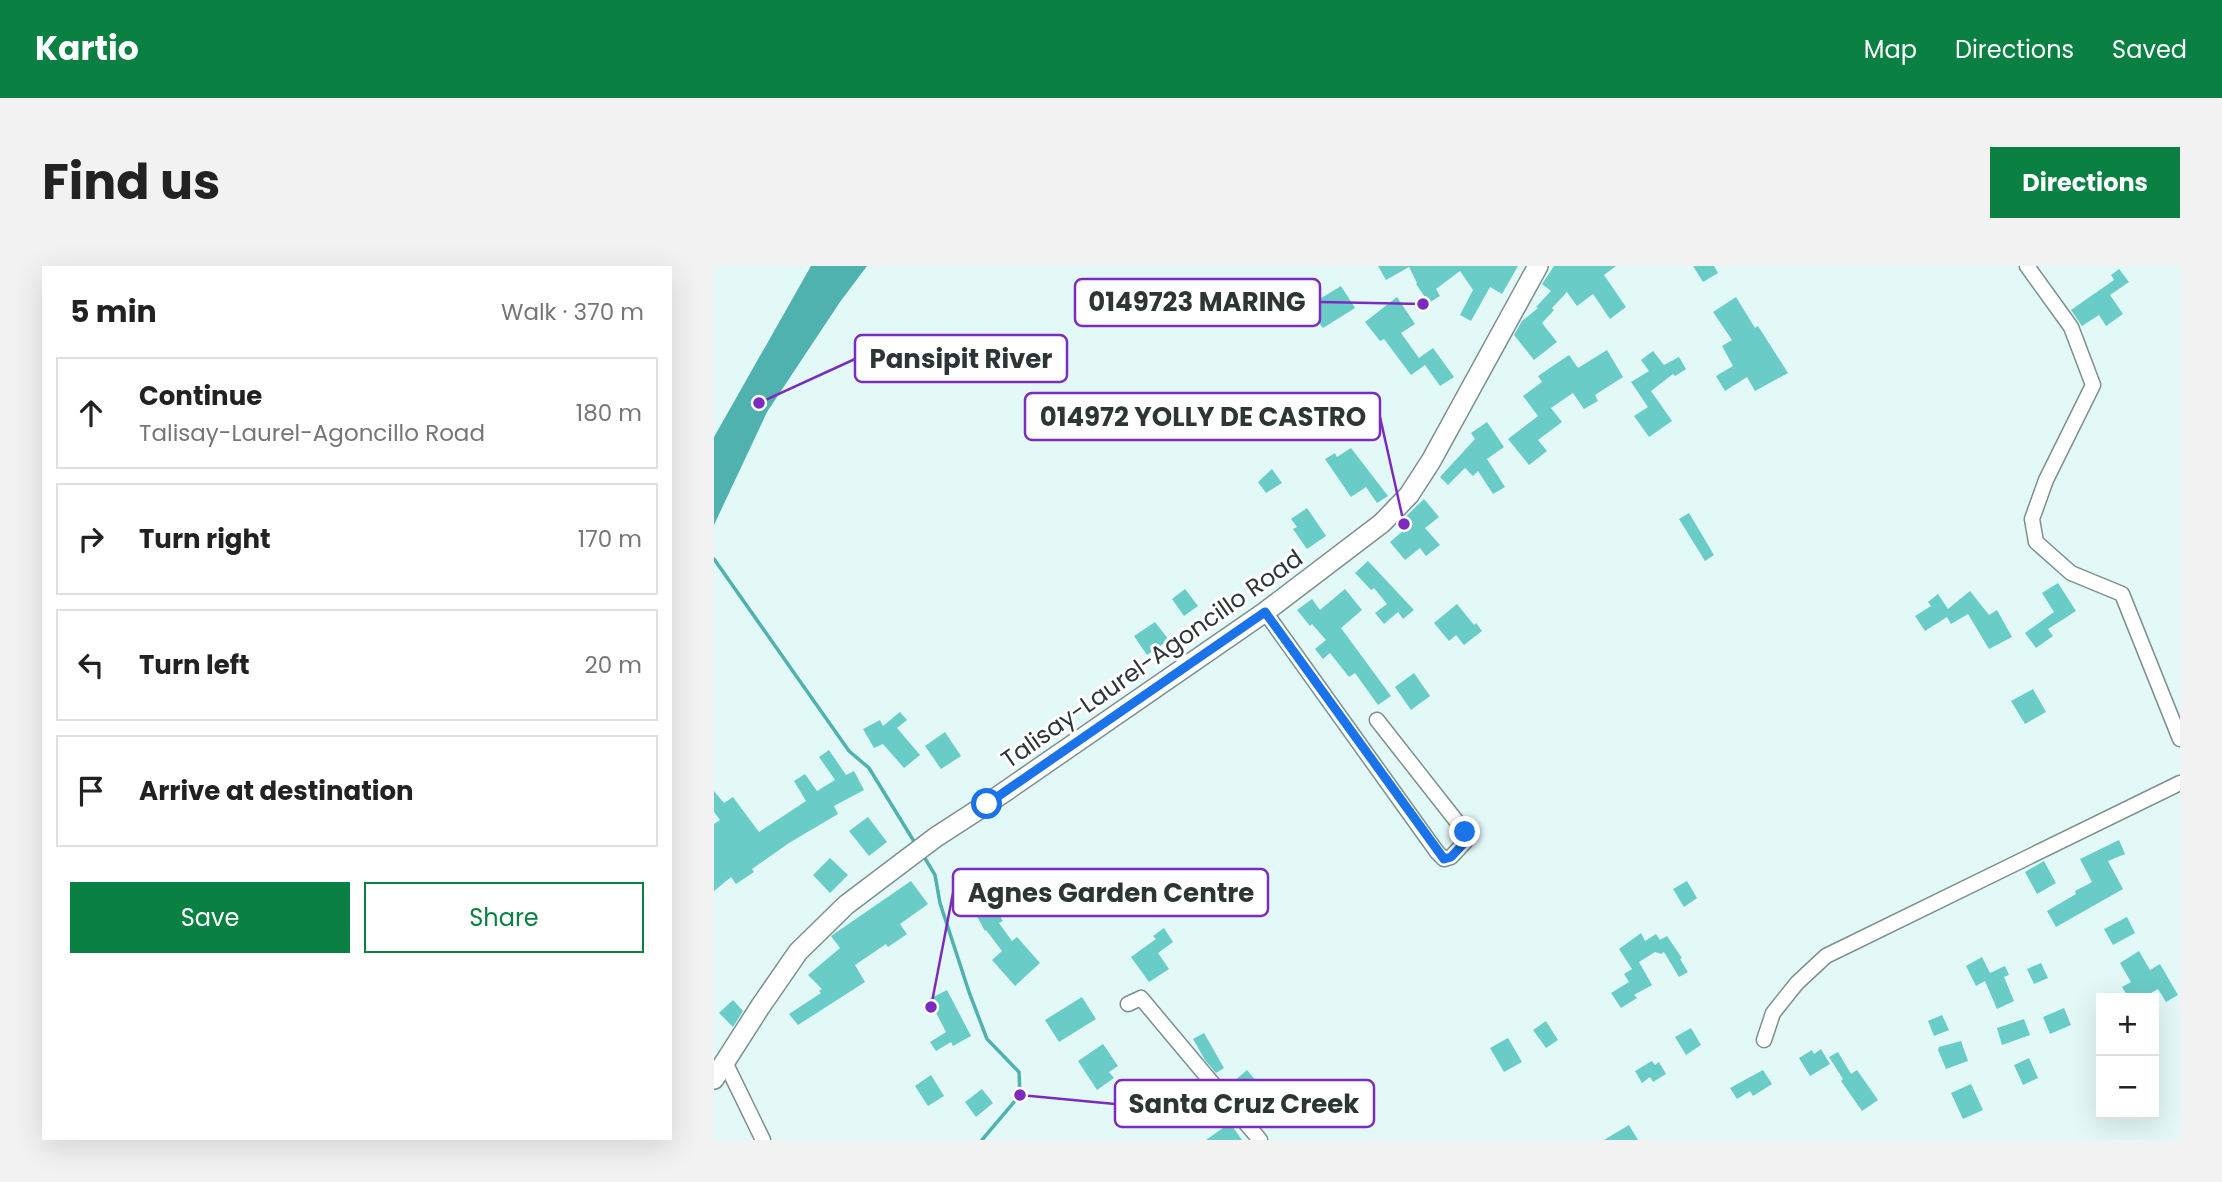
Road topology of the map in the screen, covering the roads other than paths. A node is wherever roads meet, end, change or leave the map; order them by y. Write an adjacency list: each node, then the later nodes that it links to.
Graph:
1 (1538, 266): 3 (main road, Talisay-Laurel-Agoncillo Road)
2 (2027, 266): 5 (street)
3 (1265, 612): 4 (street); 9 (main road, Talisay-Laurel-Agoncillo Road)
4 (1377, 720)
5 (2180, 739)
6 (2180, 783): 8 (street)
7 (1128, 1004): 12 (street)
8 (1764, 1040)
9 (725, 1062): 10 (main road, Talisay-Laurel-Agoncillo Road); 11 (street)
10 (714, 1079)
11 (763, 1140)
12 (1261, 1140)

